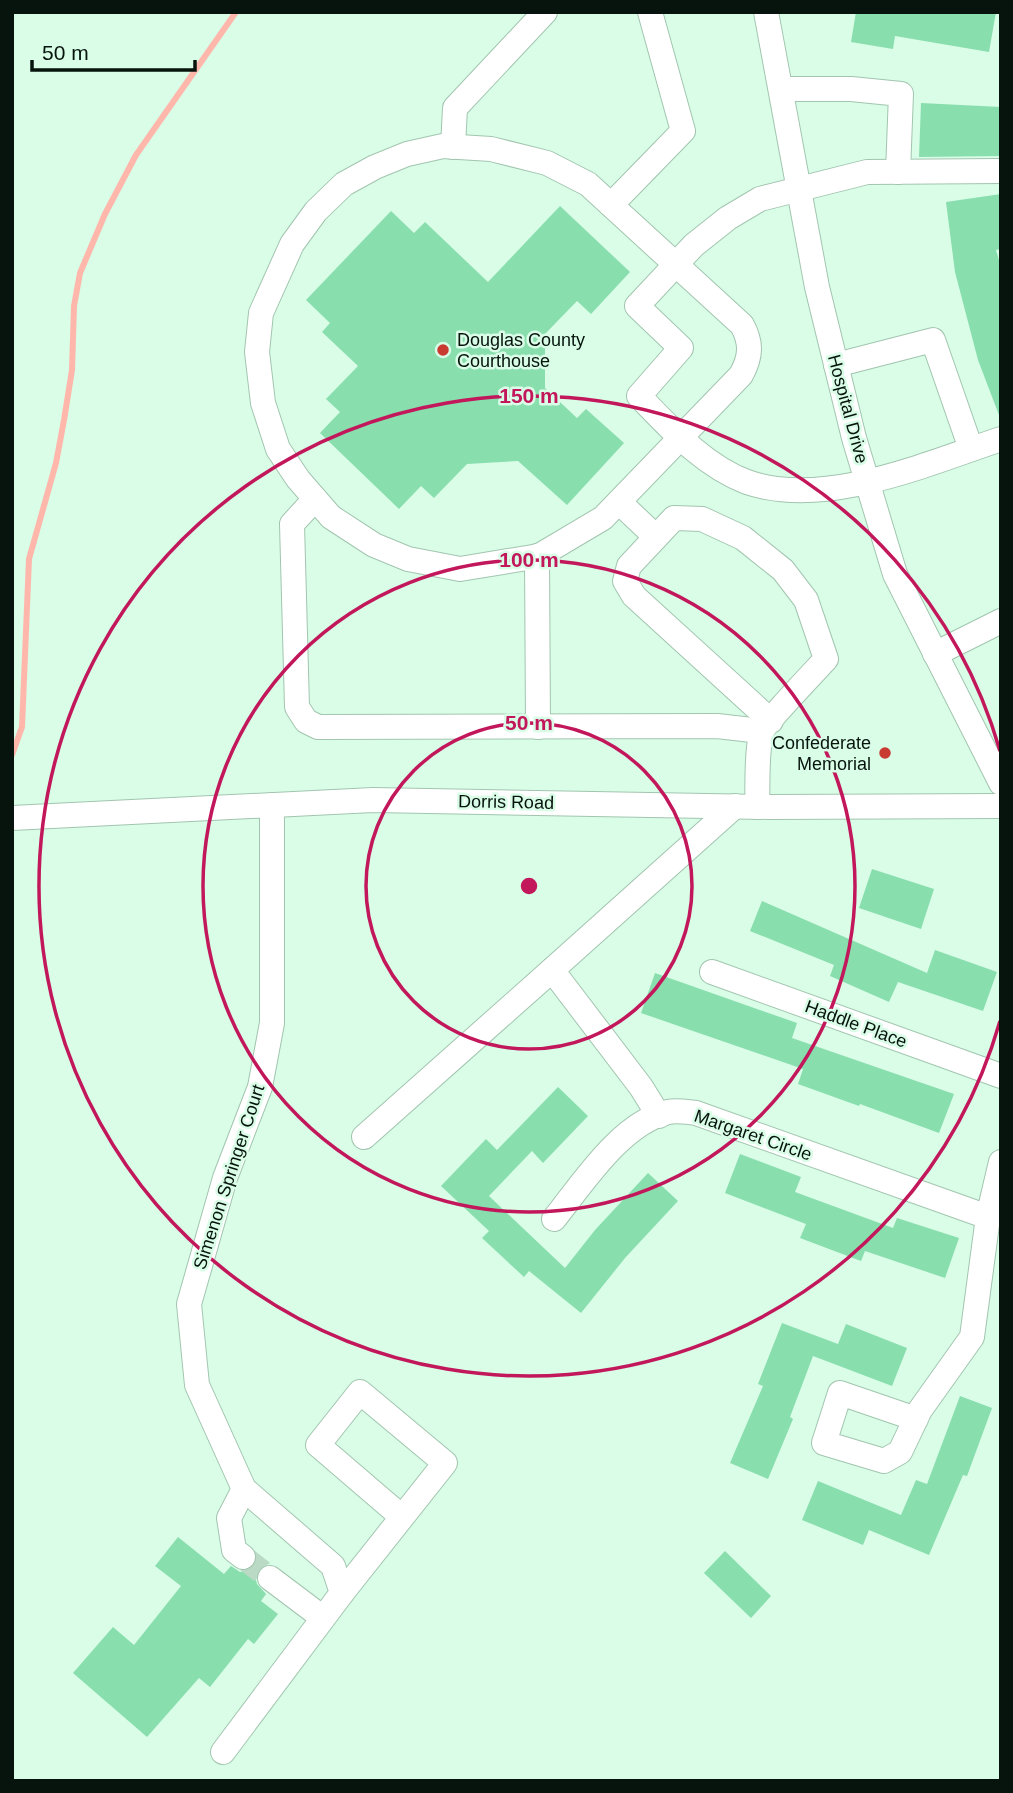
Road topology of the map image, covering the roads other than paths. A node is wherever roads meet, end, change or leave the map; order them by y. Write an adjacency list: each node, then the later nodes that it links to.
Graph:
1 (545, 12): 5 (street)
2 (650, 12): 9 (street)
3 (766, 12): 4 (street, Hospital Drive)
4 (781, 89): 7 (street); 8 (street, Hospital Drive)
5 (453, 147): 9 (street); 16 (street)
6 (1001, 171): 7 (street)
7 (898, 172): 8 (street)
8 (799, 190): 10 (street); 11 (street, Hospital Drive)
9 (611, 205): 10 (street)
10 (677, 263): 12 (street); 12 (street)
11 (836, 365): 14 (street); 15 (street, Hospital Drive)
12 (680, 438): 15 (street); 17 (street)
13 (1001, 439): 14 (street)
14 (971, 449): 15 (street)
15 (867, 482): 21 (street, Hospital Drive)
16 (315, 499): 19 (street); 23 (street)
17 (619, 502): 18 (street); 19 (street)
18 (656, 537): 22 (street); 22 (street)
19 (537, 556): 23 (street)
20 (1001, 621): 21 (street)
21 (935, 654): 24 (street, Hospital Drive)
22 (766, 726): 23 (street); 27 (street)
23 (538, 727)
24 (1001, 783)
25 (272, 806): 27 (street, Dorris Road); 28 (street, Dorris Road); 39 (street, Simenon Springer Court)
26 (1001, 806): 27 (street, Dorris Road)
27 (746, 807): 29 (street)
28 (12, 818)
29 (552, 970): 32 (street); 33 (street)
30 (712, 972): 31 (street, Haddle Place)
31 (1001, 1076)
32 (659, 1116): 35 (street, Margaret Circle); 36 (street, Margaret Circle)
33 (365, 1137)
34 (1001, 1162): 35 (street)
35 (988, 1217): 37 (street)
36 (554, 1219)
37 (993, 1255): 38 (street)
38 (915, 1419)
39 (244, 1489): 41 (street); 43 (street, Simenon Springer Court)
40 (402, 1517): 40 (street); 43 (street)
41 (243, 1557)
42 (270, 1578): 44 (street)
43 (342, 1593): 44 (street)
44 (323, 1618): 45 (street)
45 (223, 1752)

